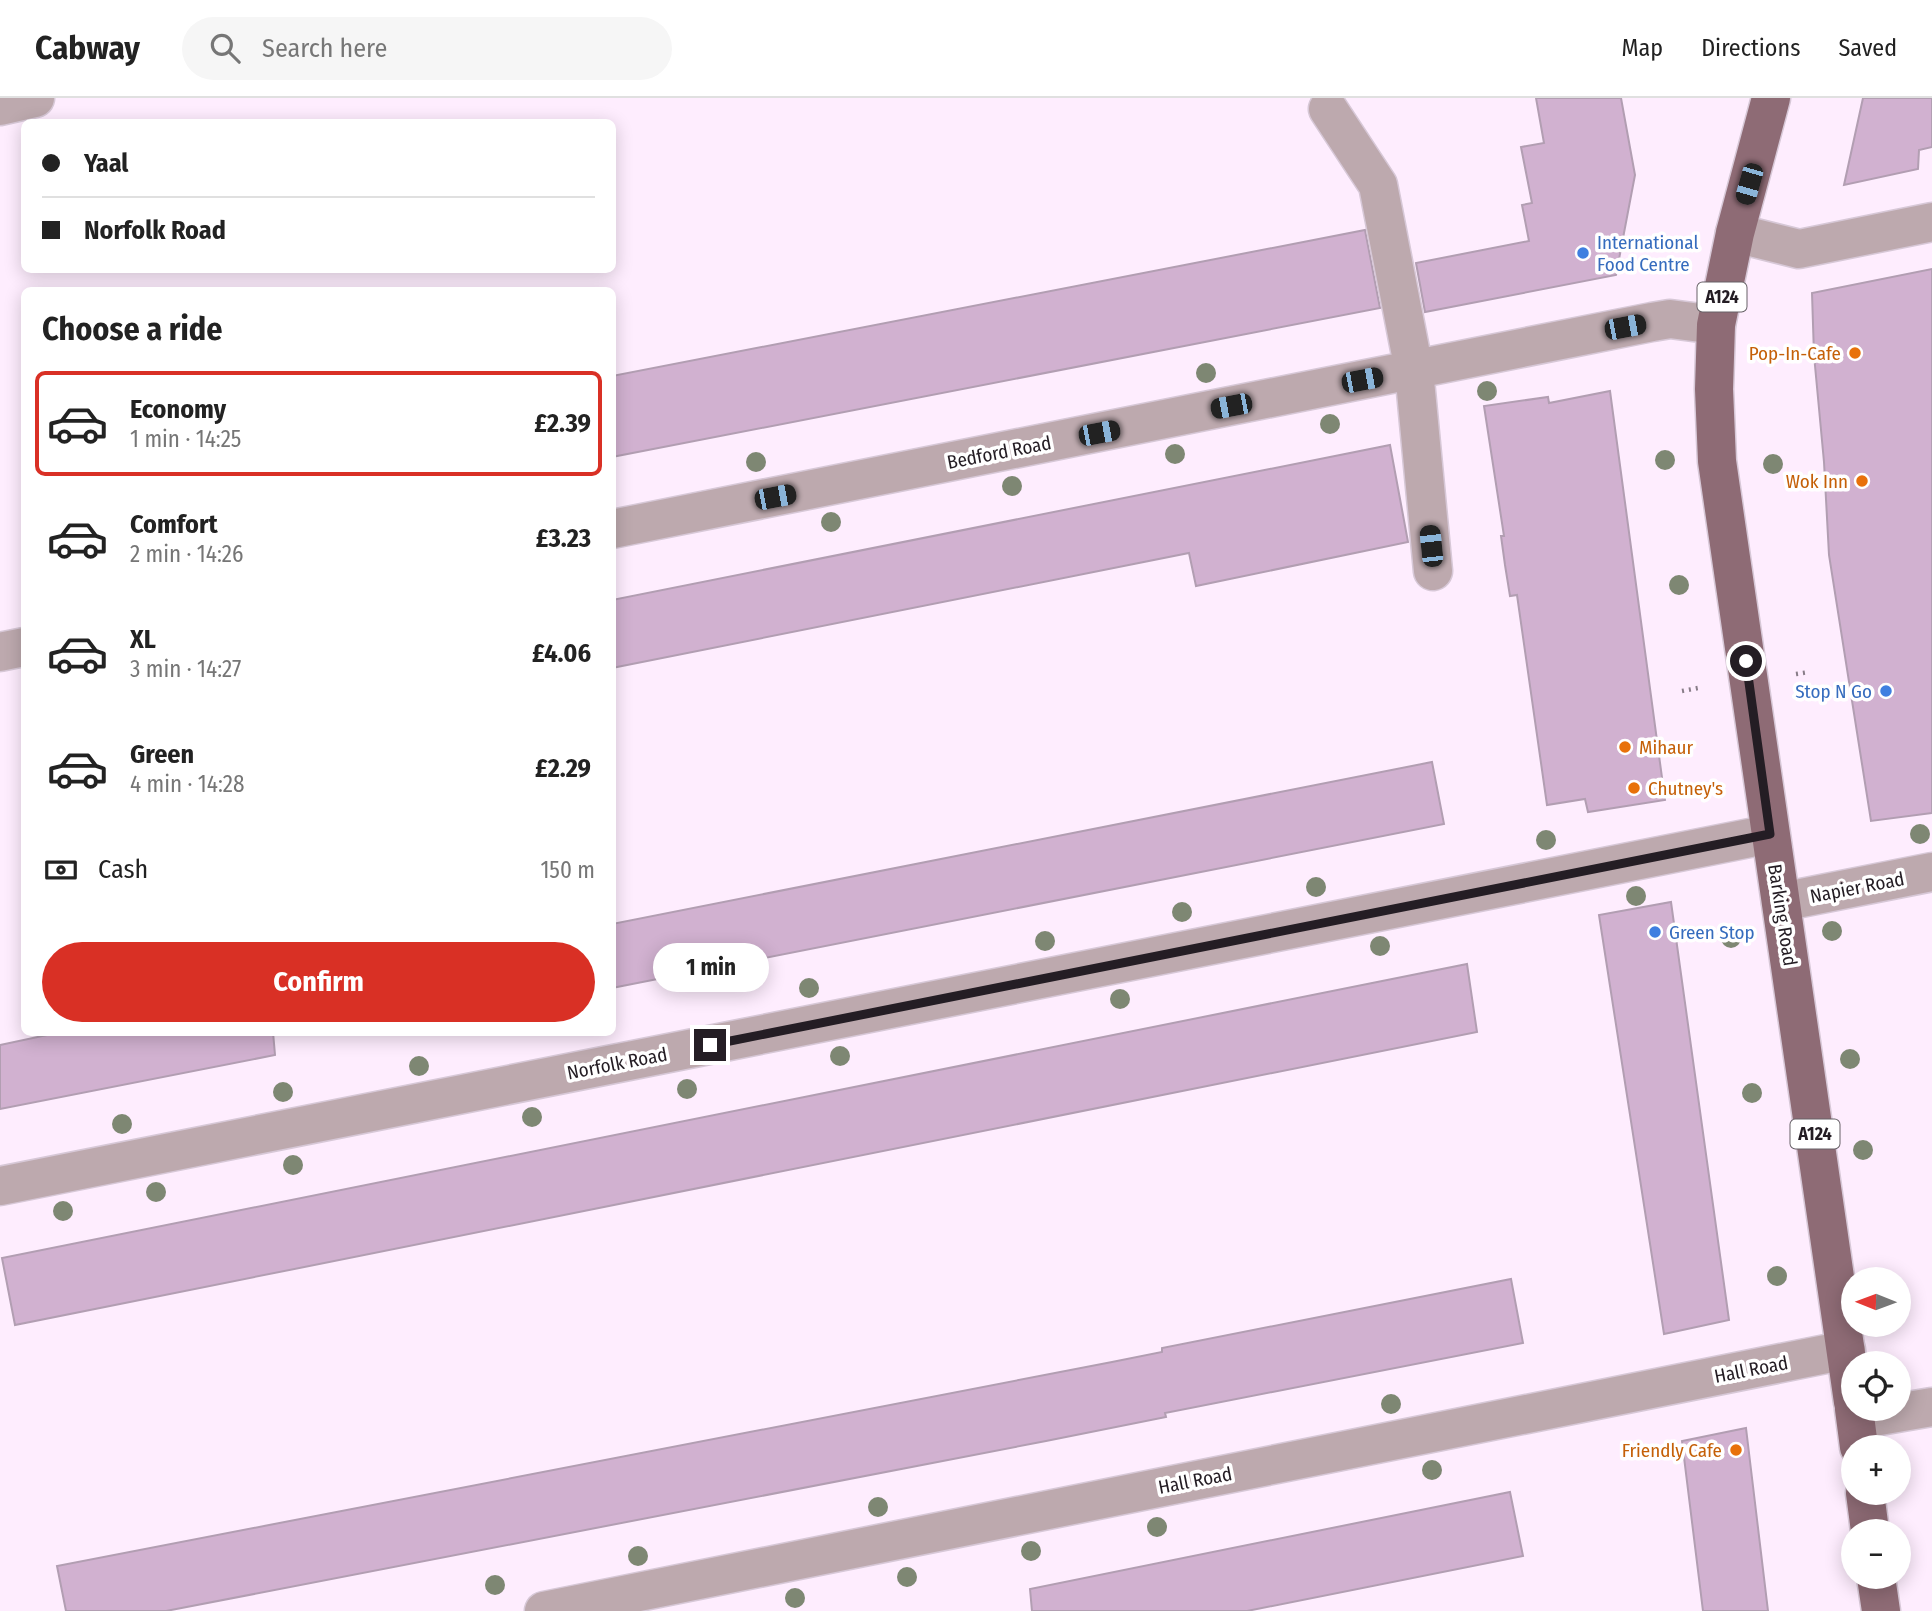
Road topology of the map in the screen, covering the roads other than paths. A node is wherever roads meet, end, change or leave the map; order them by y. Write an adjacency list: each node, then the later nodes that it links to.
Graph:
1 (35, 98): 3 (street)
2 (1771, 98): 6 (main road, Barking Road / A124)
3 (0, 106)
4 (1328, 109): 8 (street)
5 (1932, 222): 6 (street)
6 (1735, 233): 7 (main road, Barking Road / A124)
7 (1716, 326): 8 (street, Bedford Road); 13 (main road, Barking Road / A124)
8 (1414, 370): 9 (street, Bedford Road); 10 (street)
9 (616, 528)
10 (1433, 571)
11 (21, 648): 12 (street)
12 (0, 652)
13 (1770, 834): 15 (main road, Barking Road / A124); 16 (street, Norfolk Road)
14 (1932, 872): 15 (street, Napier Road)
15 (1782, 902): 17 (main road, Barking Road / A124)
16 (0, 1186)
17 (1846, 1350): 21 (street, Hall Road)
18 (1932, 1407): 19 (street)
19 (1911, 1411)
20 (1878, 1589): 22 (main road)
21 (544, 1611)
22 (1881, 1611)

